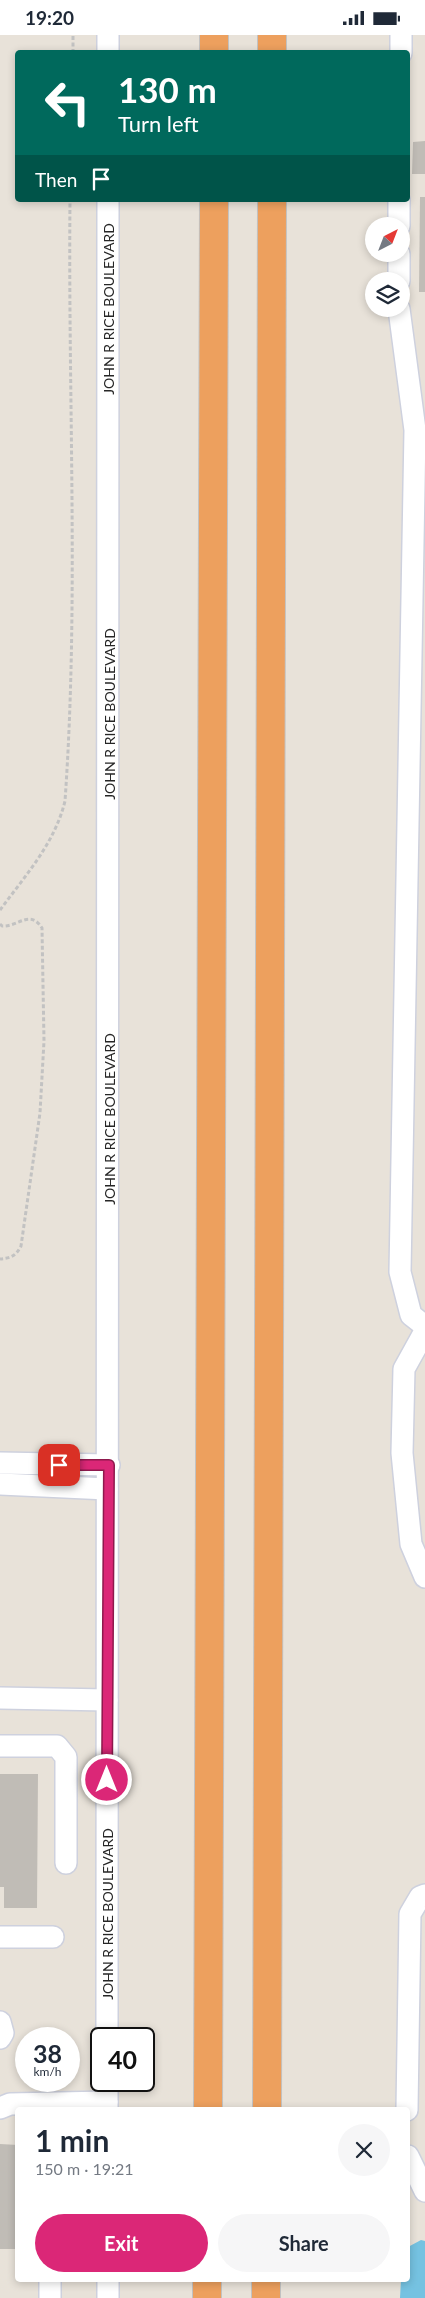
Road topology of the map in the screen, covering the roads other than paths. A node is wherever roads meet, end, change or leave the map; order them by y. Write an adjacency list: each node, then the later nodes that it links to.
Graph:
1 (108, 35): 5 (street)
2 (214, 35): 6 (highway)
3 (272, 35): 7 (highway)
4 (401, 35): 8 (street)
5 (108, 50)
6 (214, 50)
7 (272, 50)
8 (401, 50)
9 (108, 202): 18 (street, JOHN R RICE BOULEVARD)
10 (214, 202): 35 (highway)
11 (272, 202): 36 (highway)
12 (400, 202): 13 (street)
13 (399, 217)
14 (400, 317): 15 (street)
15 (425, 1326)
16 (425, 1331): 21 (street)
17 (0, 1463): 18 (street)
18 (109, 1465): 20 (street, JOHN R RICE BOULEVARD)
19 (0, 1484): 20 (street)
20 (107, 1489): 23 (street, JOHN R RICE BOULEVARD)
21 (425, 1577)
22 (0, 1698): 23 (street)
23 (107, 1700): 30 (street, JOHN R RICE BOULEVARD)
24 (0, 1746): 25 (street)
25 (66, 1863)
26 (425, 1895): 37 (street)
27 (0, 1937): 28 (street)
28 (53, 1937)
29 (0, 2022): 31 (street)
30 (107, 2027)
31 (0, 2038)
32 (107, 2092): 33 (street)
33 (108, 2106): 34 (street)
34 (49, 2107): 38 (street)
35 (208, 2107)
36 (267, 2107)
37 (407, 2107)
38 (0, 2108)
39 (410, 2160): 40 (street)
40 (425, 2191)
41 (50, 2282): 46 (street)
42 (108, 2282): 48 (street)
43 (207, 2282): 49 (highway)
44 (266, 2282): 50 (highway)
45 (42, 2298): 46 (street)
46 (50, 2298): 47 (street)
47 (55, 2298)
48 (108, 2298)
49 (207, 2298)
50 (266, 2298)

